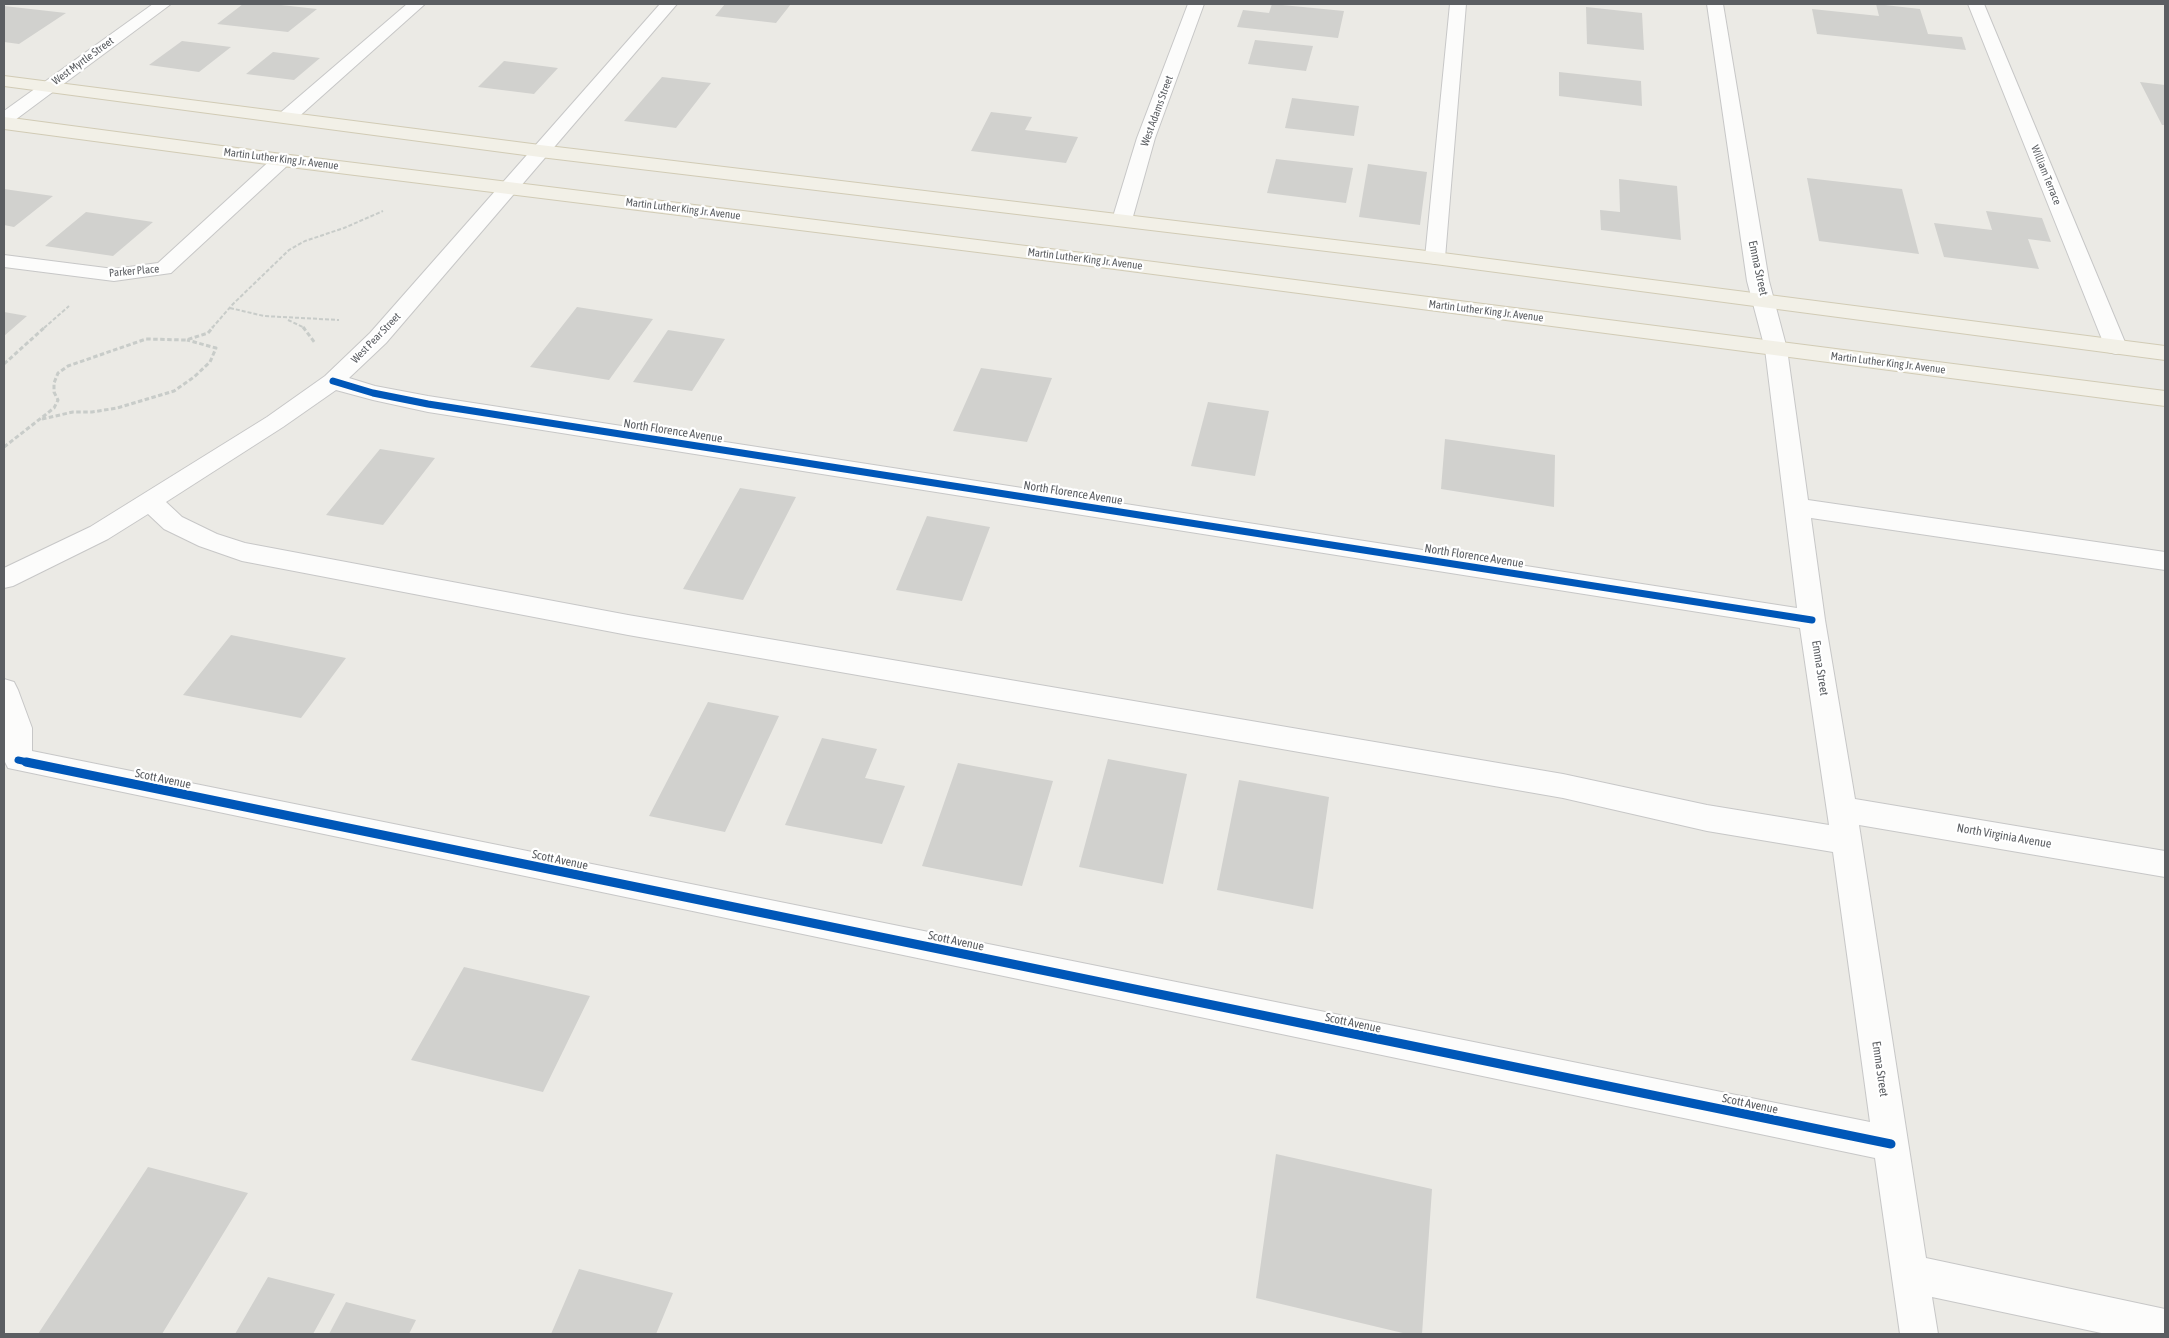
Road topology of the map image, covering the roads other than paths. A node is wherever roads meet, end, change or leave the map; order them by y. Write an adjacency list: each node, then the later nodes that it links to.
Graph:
1 (140, 4): 8 (street)
2 (417, 4): 11 (street)
3 (669, 4): 14 (street, West Pear Street)
4 (1196, 4): 17 (street, West Adams Street)
5 (1458, 4): 18 (street)
6 (1715, 4): 20 (street, Emma Street)
7 (1976, 4): 21 (street, William Terrace)
8 (161, 5): 10 (street, West Myrtle Street)
9 (4, 81): 10 (main road)
10 (50, 86): 11 (main road); 12 (street, West Myrtle Street)
11 (287, 117): 14 (main road)
12 (4, 119)
13 (4, 123): 15 (main road, Martin Luther King Jr. Avenue)
14 (540, 151): 16 (street, West Pear Street); 17 (main road)
15 (282, 160): 16 (main road, Martin Luther King Jr. Avenue); 19 (street, Parker Place)
16 (510, 188): 22 (main road, Martin Luther King Jr. Avenue); 24 (street, West Pear Street)
17 (1122, 220): 18 (main road)
18 (1435, 258): 20 (main road)
19 (4, 261)
20 (1765, 302): 21 (main road); 22 (street, Emma Street)
21 (2116, 347): 23 (main road)
22 (1776, 349): 25 (main road, Martin Luther King Jr. Avenue); 27 (street, Emma Street)
23 (2165, 353)
24 (333, 381): 26 (street, West Pear Street); 30 (street, North Florence Avenue)
25 (2165, 398)
26 (150, 501): 29 (street, West Pear Street); 34 (street)
27 (1797, 506): 28 (street); 30 (street, Emma Street)
28 (2165, 561)
29 (4, 579)
30 (1812, 620): 33 (street, Emma Street)
31 (4, 690): 32 (street)
32 (11, 768): 36 (street, Scott Avenue)
33 (1842, 808): 34 (street, Emma Street); 35 (street, North Virginia Avenue)
34 (1847, 841): 36 (street, Emma Street)
35 (2165, 864)
36 (1890, 1144): 37 (street, Emma Street)
37 (1910, 1273): 38 (street); 39 (street, Emma Street)
38 (2165, 1328)
39 (1919, 1334)

